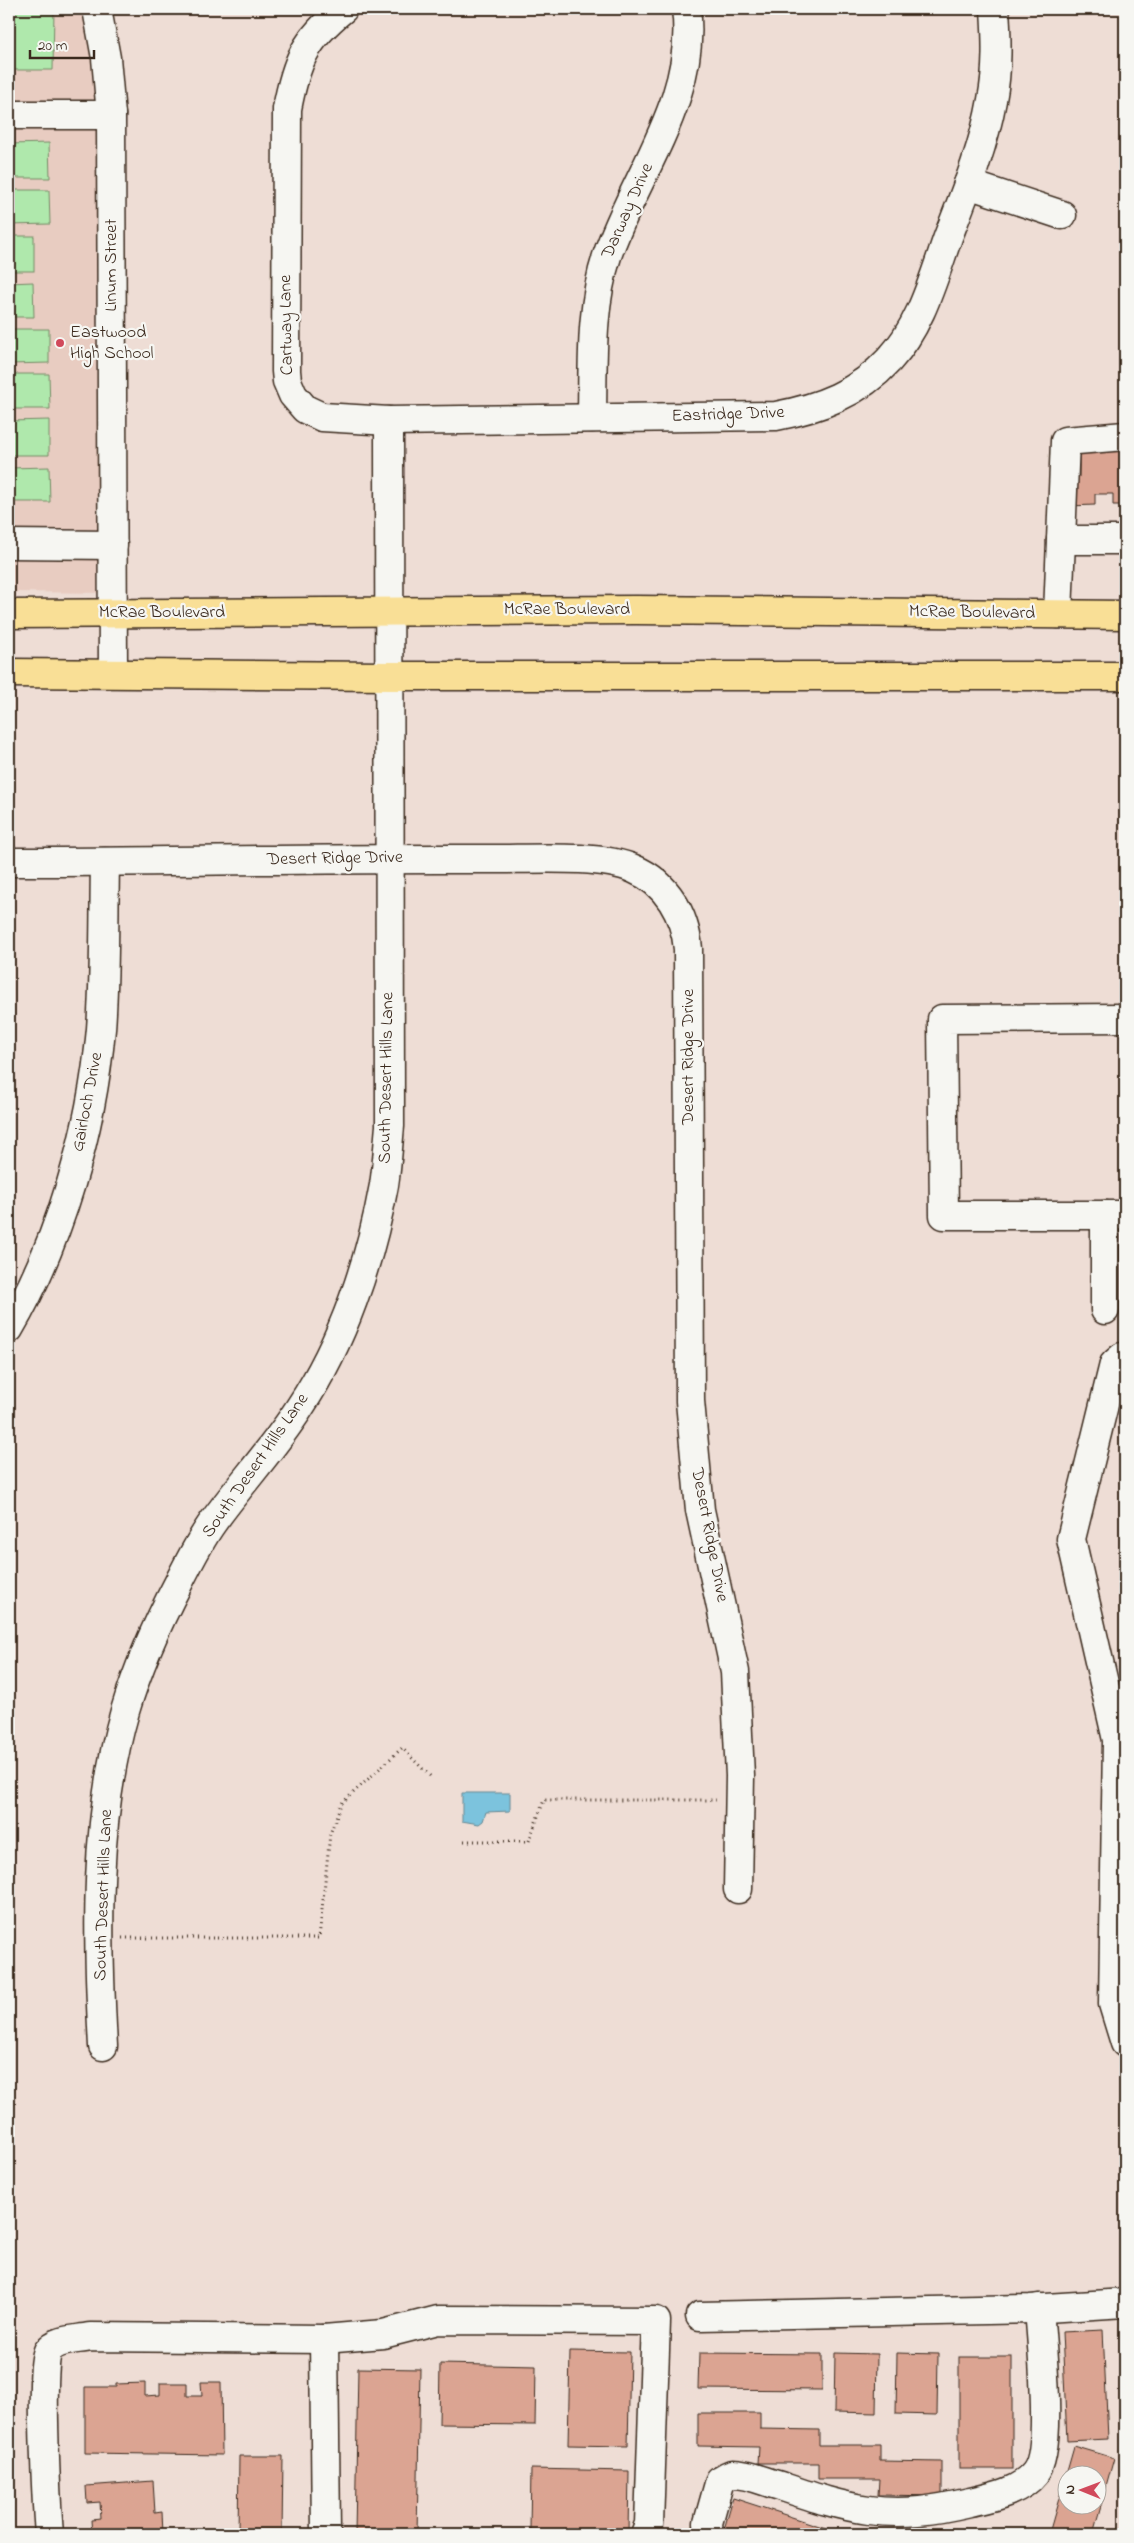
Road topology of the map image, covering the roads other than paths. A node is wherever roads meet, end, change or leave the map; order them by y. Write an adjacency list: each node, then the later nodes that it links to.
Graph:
1 (97, 9): 6 (street, Linum Street)
2 (343, 9): 10 (street, Cartway Lane)
3 (686, 9): 9 (street, Darway Drive)
4 (995, 9): 7 (street, Eastridge Drive)
5 (9, 115): 6 (street)
6 (111, 115): 15 (street, Linum Street)
7 (968, 184): 8 (street); 9 (street, Eastridge Drive)
8 (1062, 214)
9 (592, 418): 10 (street, Eastridge Drive)
10 (389, 420): 16 (street)
11 (1125, 436): 12 (street)
12 (1061, 540): 13 (street); 19 (street)
13 (1125, 540)
14 (9, 544): 15 (street)
15 (114, 545): 17 (street, Linum Street)
16 (390, 612): 17 (main road, McRae Boulevard); 19 (main road, McRae Boulevard); 23 (street, South Desert Hills Lane)
17 (114, 613): 18 (main road, McRae Boulevard); 22 (street, Linum Street)
18 (9, 614)
19 (1058, 614): 20 (main road, McRae Boulevard)
20 (1125, 615)
21 (9, 673): 22 (main road)
22 (113, 673): 23 (main road)
23 (390, 676): 24 (main road); 25 (street, South Desert Hills Lane)
24 (1125, 676)
25 (388, 858): 27 (street, Desert Ridge Drive); 34 (street, Desert Ridge Drive); 36 (street, South Desert Hills Lane)
26 (9, 862): 27 (street, Desert Ridge Drive)
27 (105, 862): 31 (street, Gairloch Drive)
28 (1125, 1018): 29 (street)
29 (1115, 1215): 30 (street)
30 (1105, 1310)
31 (9, 1329)
32 (1125, 1357): 33 (street)
33 (1121, 1778): 35 (street)
34 (738, 1889)
35 (1125, 2042)
36 (103, 2046)
37 (1125, 2303): 38 (street)
38 (1039, 2308): 39 (street); 44 (street)
39 (700, 2316)
40 (324, 2338): 41 (street); 42 (street); 43 (street)
41 (49, 2534)
42 (326, 2534)
43 (646, 2534)
44 (709, 2534)

